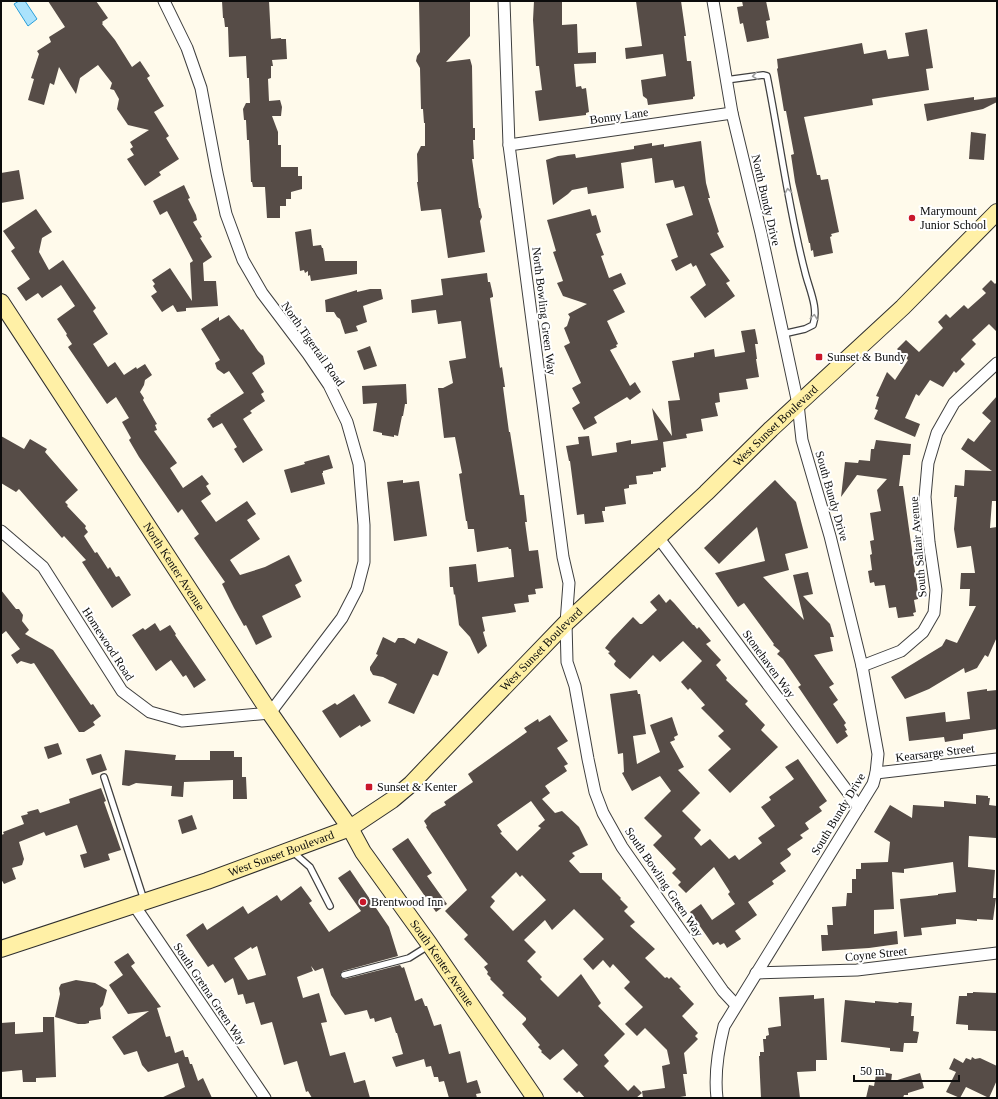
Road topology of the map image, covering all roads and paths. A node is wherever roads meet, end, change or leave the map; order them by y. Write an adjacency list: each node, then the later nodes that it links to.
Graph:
1 (164, 1): 16 (street, North Tigertail Road)
2 (504, 1): 6 (street, North Bowling Green Way)
3 (713, 1): 4 (street, North Bundy Drive)
4 (726, 80): 5 (street, North Bundy Drive); 9 (lane, one-way to 4)
5 (732, 113): 6 (street, Bonny Lane); 9 (street, North Bundy Drive)
6 (509, 145): 14 (street, North Bowling Green Way)
7 (997, 212): 11 (main road, West Sunset Boulevard)
8 (1, 302): 16 (main road, North Kenter Avenue)
9 (783, 334): 11 (street, North Bundy Drive)
10 (997, 363): 15 (street, South Saltair Avenue)
11 (798, 404): 13 (main road, West Sunset Boulevard); 15 (street, South Bundy Drive)
12 (1, 531): 16 (street, Homewood Road)
13 (658, 537): 14 (main road, West Sunset Boulevard); 20 (street, Stonehaven Way)
14 (566, 623): 21 (main road, West Sunset Boulevard); 30 (street, South Bowling Green Way)
15 (862, 666): 18 (street, South Bundy Drive)
16 (270, 713): 21 (main road, North Kenter Avenue)
17 (997, 759): 18 (street, Kearsarge Street)
18 (876, 774): 20 (street, South Bundy Drive)
19 (104, 777): 23 (lane)
20 (859, 807): 28 (street, South Bundy Drive)
21 (350, 828): 22 (main road, West Sunset Boulevard); 25 (main road, South Kenter Avenue)
22 (291, 850): 23 (main road, West Sunset Boulevard); 24 (lane)
23 (139, 904): 26 (main road, West Sunset Boulevard); 31 (street, South Gretna Green Way)
24 (330, 906)
25 (430, 944): 29 (lane); 32 (main road, South Kenter Avenue)
26 (1, 949)
27 (997, 953): 28 (street, Coyne Street)
28 (756, 973): 30 (street, South Bundy Drive)
29 (344, 975)
30 (736, 1005): 33 (street, South Bundy Drive)
31 (265, 1098)
32 (535, 1098)
33 (717, 1098)

